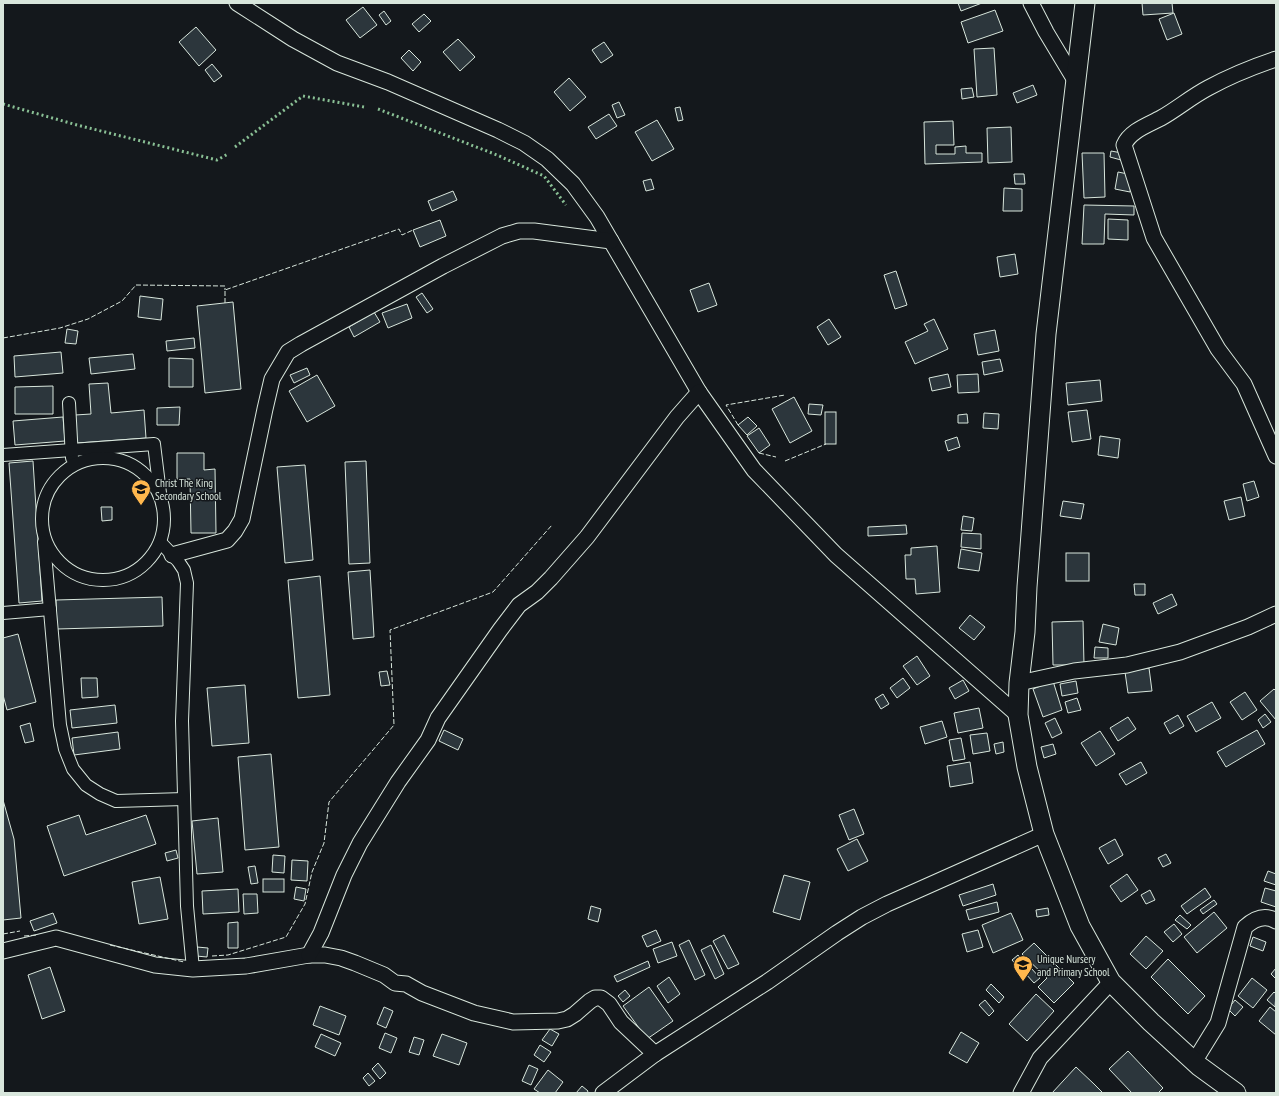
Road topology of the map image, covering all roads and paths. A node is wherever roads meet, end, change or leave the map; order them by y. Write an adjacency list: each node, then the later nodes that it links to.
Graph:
1 (237, 3): 6 (street)
2 (1031, 3): 5 (street)
3 (1085, 3): 5 (street)
4 (1276, 59): 11 (street)
5 (1076, 82): 20 (street)
6 (611, 241): 7 (street); 16 (street)
7 (700, 392): 21 (street); 26 (street)
8 (69, 403): 9 (street)
9 (71, 450): 10 (street); 12 (street); 13 (street)
10 (3, 455)
11 (1276, 456)
12 (72, 467): 13 (street); 14 (street)
13 (161, 498): 15 (street)
14 (44, 532): 15 (street); 17 (street)
15 (160, 542): 16 (street)
16 (172, 555): 22 (street)
17 (50, 609): 18 (street); 22 (street)
18 (4, 613)
19 (1276, 614): 20 (street)
20 (1019, 683): 21 (street)
21 (1018, 715): 23 (street)
22 (184, 799): 27 (street)
23 (1044, 834): 28 (street); 29 (street)
24 (1276, 921): 30 (street)
25 (3, 950): 27 (street)
26 (309, 955): 27 (street); 29 (street)
27 (193, 969)
28 (1111, 982): 30 (street); 32 (street)
29 (655, 1054): 31 (street)
30 (1194, 1062): 33 (street)
31 (603, 1093)
32 (1021, 1093)
33 (1236, 1093)

